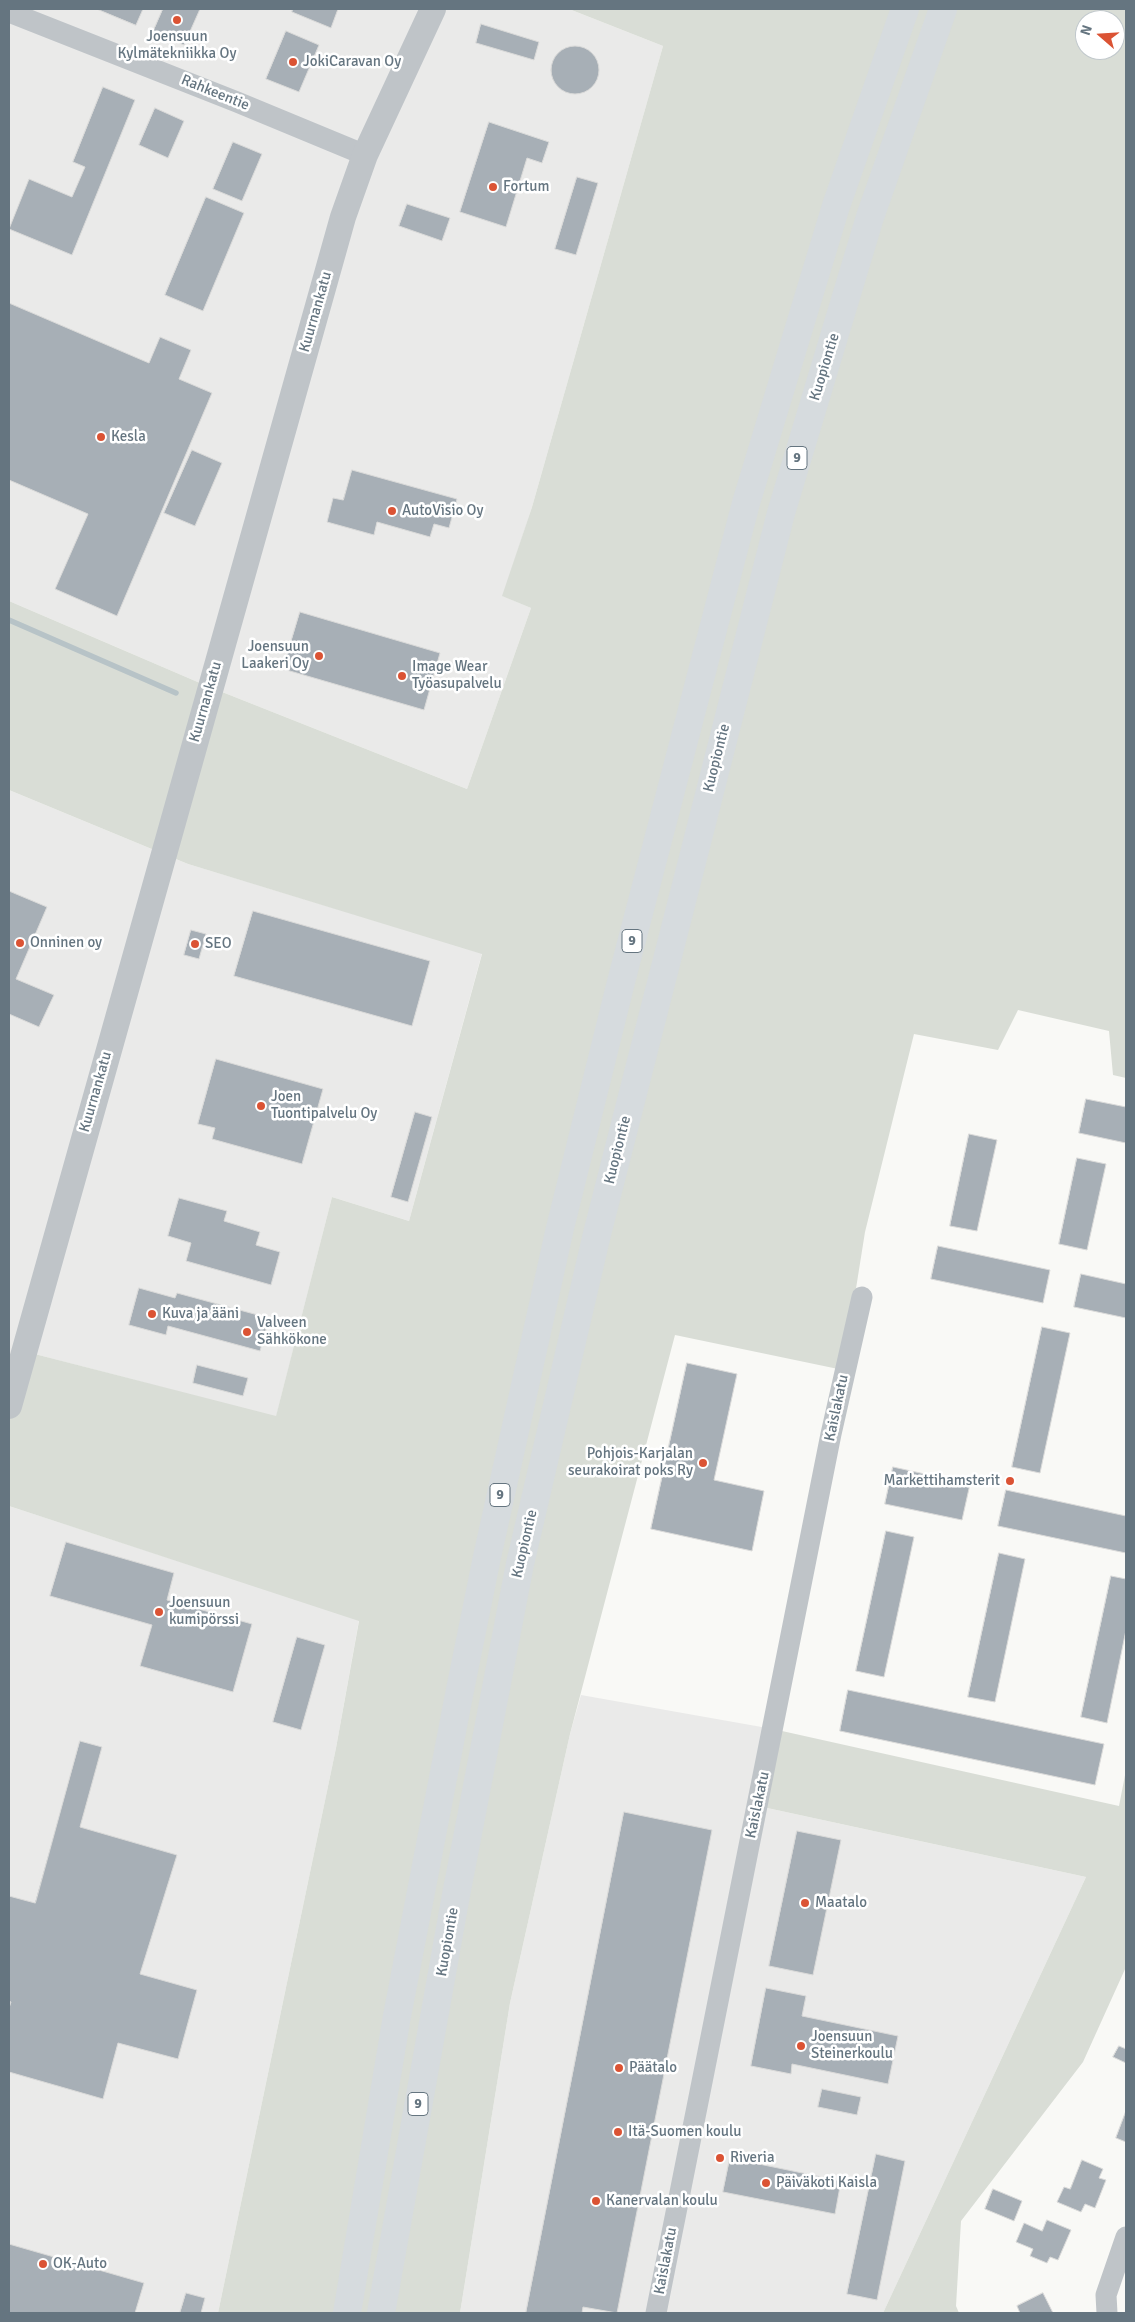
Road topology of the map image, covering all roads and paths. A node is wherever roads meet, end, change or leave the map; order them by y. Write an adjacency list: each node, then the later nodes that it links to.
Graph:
1 (433, 9): 5 (street, Kuurnankatu)
2 (904, 9): 9 (highway, 9)
3 (943, 9): 10 (highway, Kuopiontie / 9)
4 (9, 12): 5 (street, Rahkeentie)
5 (365, 156): 7 (street, Kuurnankatu)
6 (862, 1297): 11 (street, Kaislakatu)
7 (9, 1406)
8 (1126, 2237): 12 (street)
9 (347, 2313)
10 (381, 2313)
11 (656, 2313)
12 (1107, 2313)

